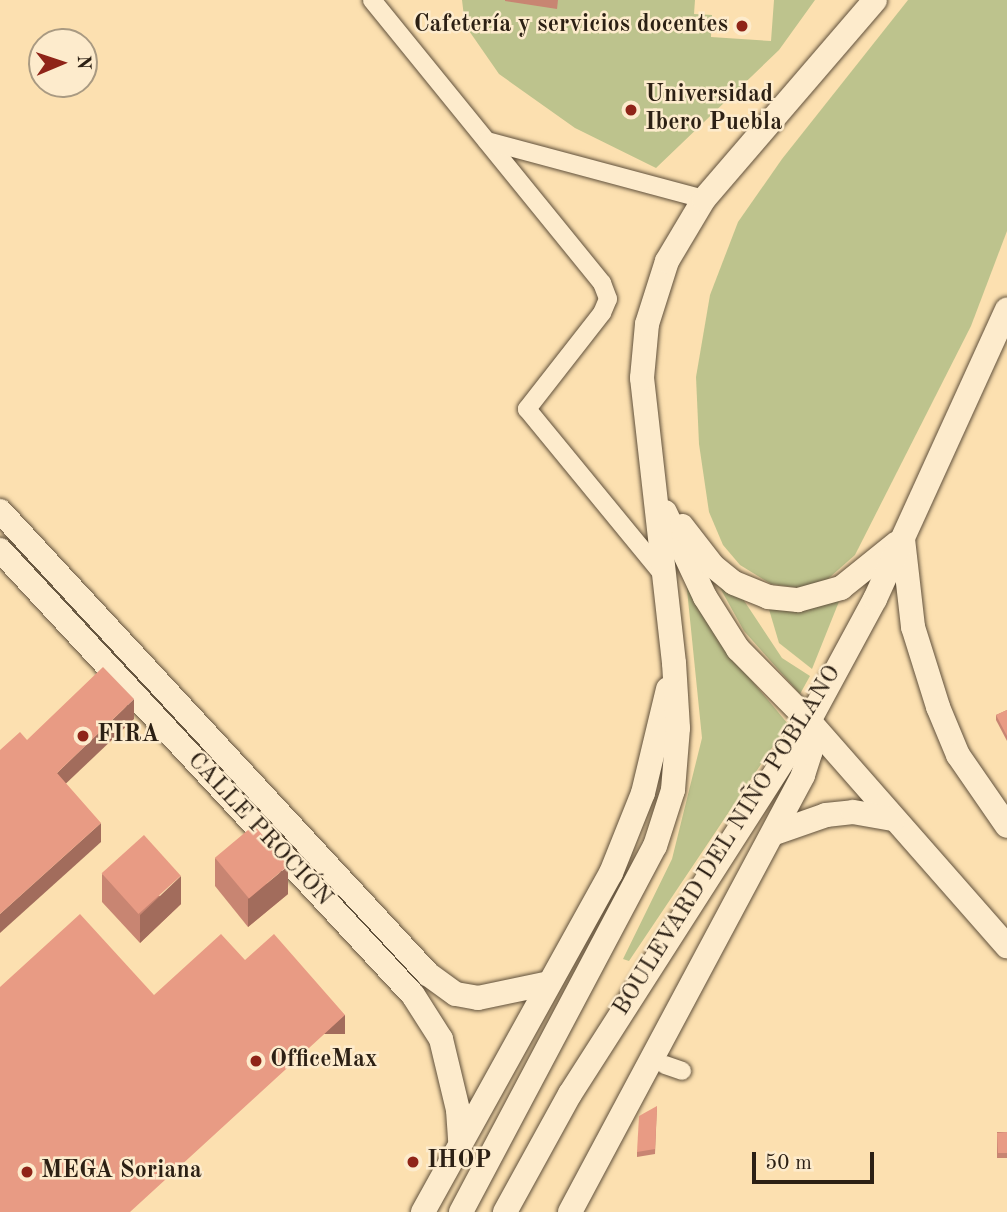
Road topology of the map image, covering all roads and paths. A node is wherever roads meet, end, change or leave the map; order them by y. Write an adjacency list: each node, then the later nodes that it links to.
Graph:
1 (372, 0): 3 (street)
2 (875, 0): 4 (main road, BOULEVARD DEL NIÑO POBLANO)
3 (487, 141): 4 (street); 10 (street)
4 (704, 199): 6 (main road, BOULEVARD DEL NIÑO POBLANO)
5 (1007, 310): 8 (main road, BOULEVARD DEL NIÑO POBLANO)
6 (656, 492): 8 (main road); 10 (main road, BOULEVARD DEL NIÑO POBLANO); 14 (main road)
7 (0, 511): 11 (main road, CALLE PROCIÓN)
8 (903, 538): 14 (main road, BOULEVARD DEL NIÑO POBLANO); 16 (main road)
9 (0, 550): 12 (main road, CALLE PROCIÓN)
10 (666, 579): 13 (main road, BOULEVARD DEL NIÑO POBLANO)
11 (67, 583): 12 (main road); 19 (main road, CALLE PROCIÓN)
12 (48, 601): 20 (main road, CALLE PROCIÓN)
13 (674, 663): 19 (main road); 22 (main road, BOULEVARD DEL NIÑO POBLANO)
14 (809, 721): 15 (main road); 17 (main road); 23 (main road, BOULEVARD DEL NIÑO POBLANO)
15 (893, 819): 17 (main road); 18 (main road)
16 (1007, 826)
17 (775, 833): 24 (main road)
18 (1003, 939)
19 (549, 983): 20 (main road)
20 (460, 1140): 21 (main road)
21 (423, 1212)
22 (461, 1212)
23 (505, 1212)
24 (570, 1212)

